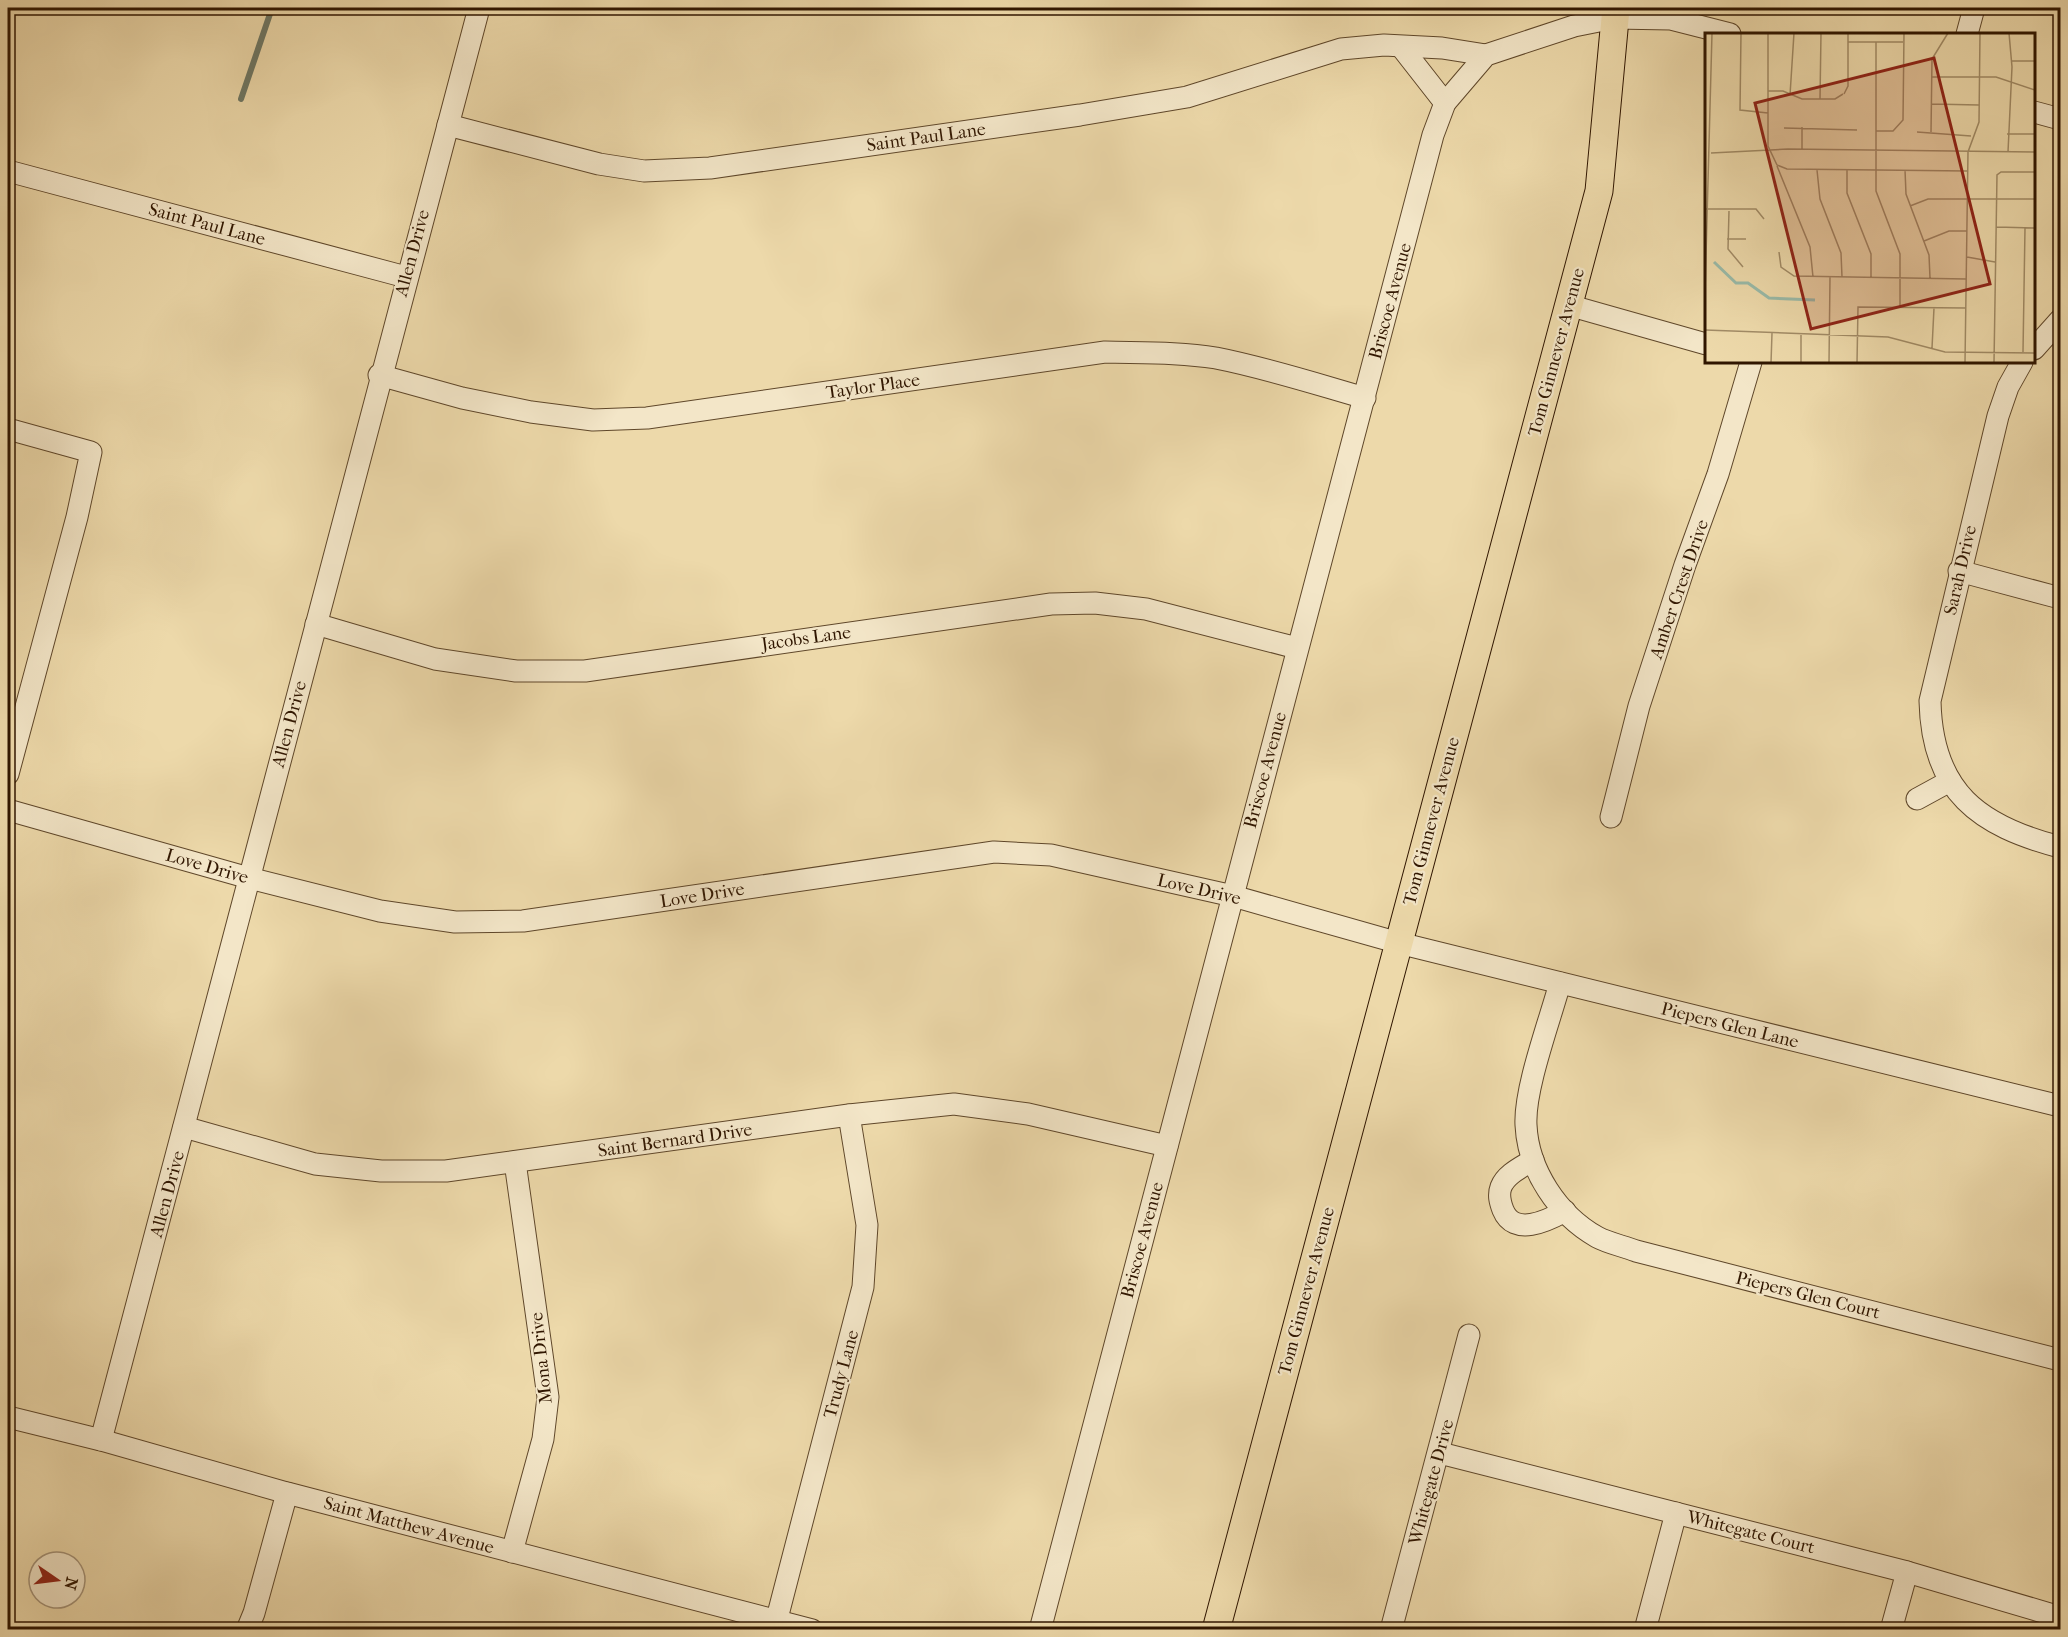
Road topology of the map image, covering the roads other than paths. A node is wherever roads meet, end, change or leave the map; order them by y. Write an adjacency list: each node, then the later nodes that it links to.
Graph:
1 (479, 8): 11 (street, Allen Drive)
2 (1974, 8): 5 (street)
3 (1615, 13): 4 (street); 7 (street); 14 (main road, Tom Ginnever Avenue)
4 (1726, 33)
5 (1967, 33)
6 (1402, 48): 7 (street, Saint Paul Lane); 8 (street); 11 (street, Saint Paul Lane)
7 (1486, 55): 8 (street, Briscoe Avenue)
8 (1445, 103): 21 (street, Briscoe Avenue)
9 (2035, 112): 10 (street)
10 (2061, 119)
11 (448, 125): 13 (street, Allen Drive)
12 (8, 171): 13 (street, Saint Paul Lane)
13 (406, 277): 20 (street, Allen Drive)
14 (1568, 305): 16 (street); 35 (main road, Tom Ginnever Avenue)
15 (2060, 322): 17 (street)
16 (1705, 343)
17 (2035, 348)
18 (1751, 363): 31 (street, Amber Crest Drive)
19 (2021, 363): 23 (street, Sarah Drive)
20 (380, 375): 21 (street, Taylor Place); 25 (street, Allen Drive)
21 (1365, 398): 26 (street, Briscoe Avenue)
22 (8, 429): 27 (street)
23 (1959, 571): 24 (street); 28 (street, Sarah Drive)
24 (2061, 598)
25 (316, 624): 26 (street, Jacobs Lane); 33 (street, Allen Drive)
26 (1297, 648): 34 (street, Briscoe Avenue)
27 (8, 774)
28 (1950, 781): 29 (street); 32 (street, Sarah Drive)
29 (1917, 799)
30 (8, 810): 33 (street, Love Drive)
31 (1611, 818)
32 (2061, 847)
33 (249, 878): 34 (street, Love Drive); 39 (street, Allen Drive)
34 (1233, 896): 35 (street, Love Drive); 40 (street, Briscoe Avenue)
35 (1399, 943): 36 (street, Piepers Glen Lane); 58 (main road, Tom Ginnever Avenue)
36 (1560, 983): 37 (street, Piepers Glen Lane); 41 (street, Piepers Glen Court)
37 (2061, 1106)
38 (849, 1115): 40 (street, Saint Bernard Drive); 42 (street, Saint Bernard Drive); 54 (street, Trudy Lane)
39 (184, 1127): 42 (street, Saint Bernard Drive); 47 (street, Allen Drive)
40 (1167, 1146): 57 (street, Briscoe Avenue)
41 (1533, 1160): 43 (street, Piepers Glen Court); 43 (street)
42 (515, 1162): 51 (street, Mona Drive)
43 (1565, 1211): 45 (street, Piepers Glen Court)
44 (1470, 1335): 48 (street, Whitegate Drive)
45 (2061, 1360)
46 (8, 1417): 47 (street, Saint Matthew Avenue)
47 (101, 1440): 49 (street, Saint Matthew Avenue)
48 (1440, 1453): 50 (street, Whitegate Court); 59 (street, Whitegate Drive)
49 (287, 1493): 51 (street, Saint Matthew Avenue); 55 (street)
50 (1676, 1514): 52 (street, Whitegate Court); 60 (street)
51 (512, 1552): 54 (street, Saint Matthew Avenue)
52 (1907, 1572): 53 (street, Whitegate Court); 61 (street)
53 (2061, 1617)
54 (775, 1625): 56 (street, Saint Matthew Avenue)
55 (247, 1629)
56 (812, 1629)
57 (1040, 1629)
58 (1215, 1629)
59 (1391, 1629)
60 (1645, 1629)
61 (1891, 1629)

